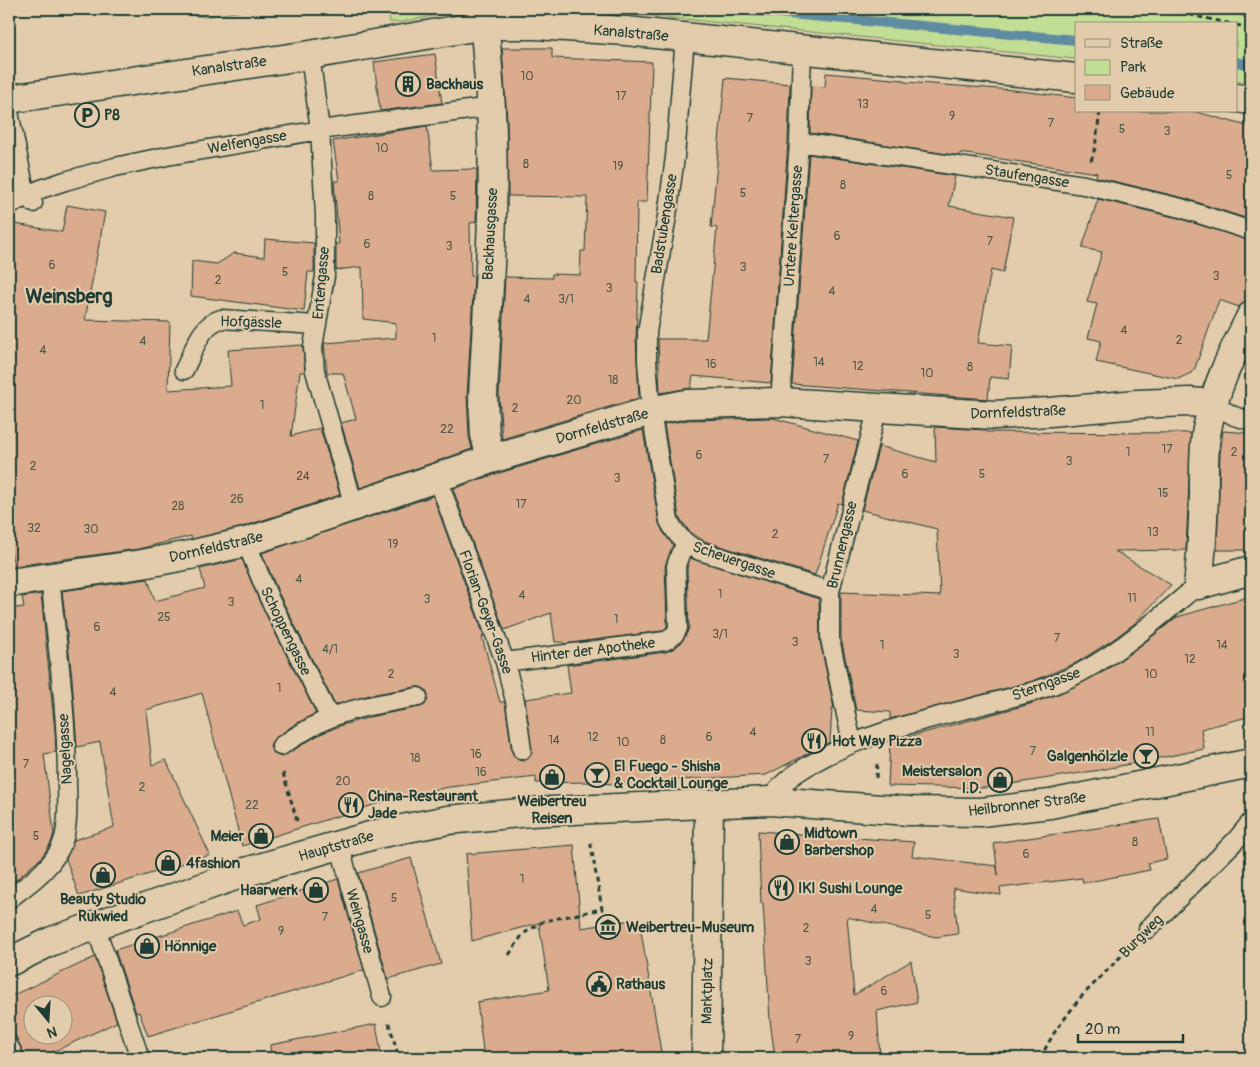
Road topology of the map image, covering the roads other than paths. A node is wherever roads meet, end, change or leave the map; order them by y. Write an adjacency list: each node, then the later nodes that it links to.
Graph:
1 (483, 17): 2 (street, Kanalstraße); 4 (street, Kanalstraße); 9 (street, Backhausgasse)
2 (684, 38): 3 (street, Kanalstraße); 22 (lane, Badstubengasse)
3 (802, 50): 5 (street, Kanalstraße); 12 (lane, Untere Keltergasse)
4 (310, 55): 7 (street, Kanalstraße); 11 (lane, Entengasse)
5 (1075, 78)
6 (1238, 98): 8 (street)
7 (9, 99)
8 (1251, 100)
9 (491, 107): 11 (lane, Welfengasse); 24 (street, Backhausgasse)
10 (9, 112): 13 (lane)
11 (320, 130): 13 (lane, Welfengasse); 17 (lane, Entengasse)
12 (799, 142): 15 (lane, Staufengasse); 19 (lane, Untere Keltergasse)
13 (30, 199): 14 (lane, Welfengasse)
14 (9, 204)
15 (1251, 230)
16 (1251, 316): 20 (street)
17 (317, 325): 18 (lane, Hofgässle); 26 (lane, Entengasse)
18 (184, 370)
19 (780, 402): 21 (street, Dornfeldstraße); 22 (street, Dornfeldstraße)
20 (1212, 404): 21 (street, Dornfeldstraße); 23 (lane); 32 (street)
21 (878, 407): 33 (lane, Brunnengasse)
22 (651, 411): 24 (street, Dornfeldstraße); 28 (lane, Scheuergasse)
23 (1251, 421)
24 (491, 459): 25 (street, Dornfeldstraße)
25 (437, 477): 26 (street, Dornfeldstraße); 34 (lane, Florian-Geyer-Gasse)
26 (354, 506): 27 (street, Dornfeldstraße)
27 (246, 542): 30 (street, Dornfeldstraße); 36 (lane, Schoppengasse)
28 (687, 544): 33 (lane, Scheuergasse); 34 (lane, Hinter der Apotheke)
29 (1251, 570): 32 (street)
30 (50, 577): 31 (street, Dornfeldstraße); 45 (lane, Nagelgasse)
31 (9, 583)
32 (1198, 585): 37 (lane, Sterngasse)
33 (830, 591): 37 (lane, Brunnengasse)
34 (505, 662): 39 (lane, Florian-Geyer-Gasse)
35 (418, 697): 36 (lane)
36 (330, 718): 38 (lane)
37 (852, 744): 41 (lane, Sterngasse)
38 (281, 746)
39 (522, 750)
40 (1251, 763): 41 (street, Heilbronner Straße)
41 (770, 801): 42 (street, Hauptstraße)
42 (708, 804): 44 (street, Hauptstraße); 53 (street, Marktplatz)
43 (1251, 822): 47 (lane, Burgweg)
44 (339, 844): 46 (street, Hauptstraße); 49 (lane, Weingasse)
45 (9, 899)
46 (95, 925): 48 (street, Hauptstraße); 52 (lane)
47 (1148, 929)
48 (9, 962)
49 (382, 997)
50 (9, 1046): 51 (lane)
51 (15, 1058)
52 (140, 1058)
53 (706, 1058)

